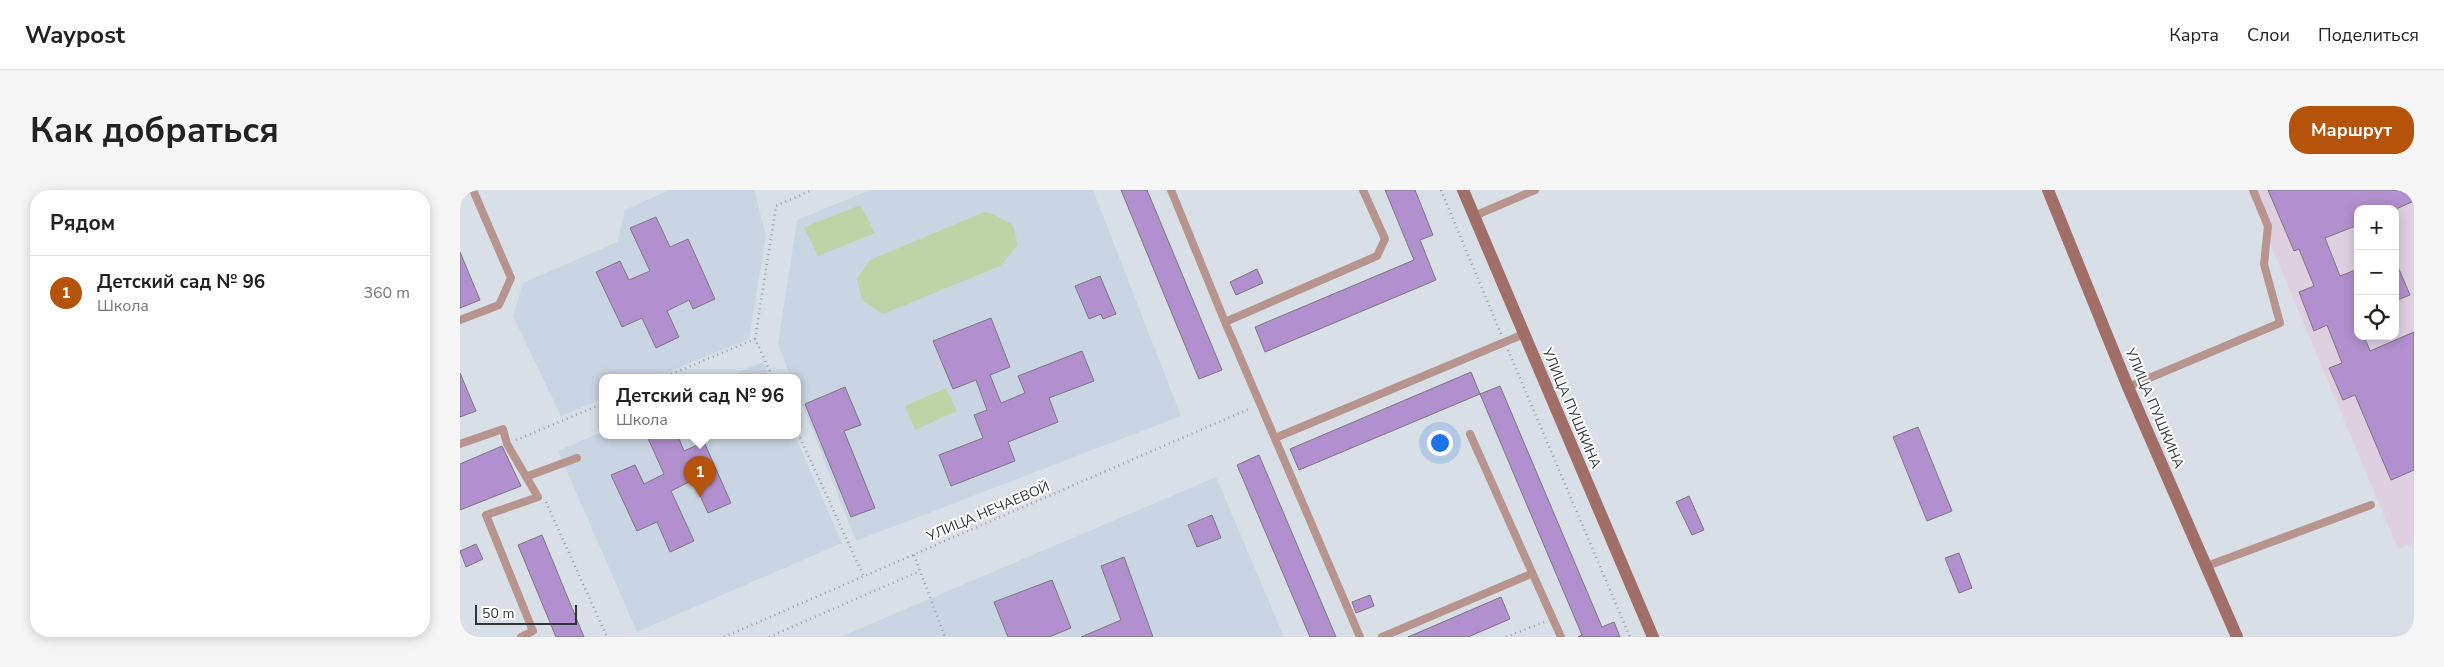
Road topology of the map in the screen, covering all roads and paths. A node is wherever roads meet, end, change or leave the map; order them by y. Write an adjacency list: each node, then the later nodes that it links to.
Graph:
1 (474, 190): 11 (lane)
2 (812, 190): 14 (path)
3 (1171, 190): 12 (lane)
4 (1363, 190): 12 (lane)
5 (1441, 190): 15 (path)
6 (1463, 190): 10 (street, УЛИЦА ПУШКИНА)
7 (1535, 190): 10 (lane)
8 (2048, 190): 18 (street, УЛИЦА ПУШКИНА)
9 (2253, 190): 18 (lane)
10 (1474, 216): 13 (street, УЛИЦА ПУШКИНА)
11 (460, 320)
12 (1225, 322): 19 (lane)
13 (1524, 334): 15 (lane); 46 (street, УЛИЦА ПУШКИНА)
14 (755, 339): 16 (path); 17 (path)
15 (1505, 342): 22 (lane); 45 (path)
16 (672, 374)
17 (770, 374)
18 (2128, 386): 31 (street, УЛИЦА ПУШКИНА)
19 (1260, 404): 22 (lane); 30 (path, УЛИЦА НЕЧАЕВОЙ)
20 (599, 405): 25 (path)
21 (1470, 434): 33 (lane)
22 (1275, 438): 41 (lane)
23 (801, 439): 34 (path)
24 (460, 444): 25 (lane)
25 (507, 444): 27 (lane)
26 (577, 458): 27 (lane)
27 (528, 476): 28 (lane)
28 (538, 497): 36 (lane); 37 (path)
29 (2371, 505): 31 (lane)
30 (914, 554): 32 (path); 34 (path, УЛИЦА НЕЧАЕВОЙ)
31 (2207, 566): 47 (street, УЛИЦА ПУШКИНА)
32 (920, 571): 39 (path); 40 (path)
33 (1532, 574): 35 (lane); 42 (lane)
34 (864, 576): 38 (path, УЛИЦА НЕЧАЕВОЙ)
35 (1552, 619): 43 (path); 44 (lane)
36 (521, 637)
37 (607, 637)
38 (724, 637)
39 (769, 637)
40 (945, 637)
41 (1360, 637)
42 (1382, 637)
43 (1506, 637)
44 (1561, 637)
45 (1630, 637)
46 (1652, 637)
47 (2237, 637)

